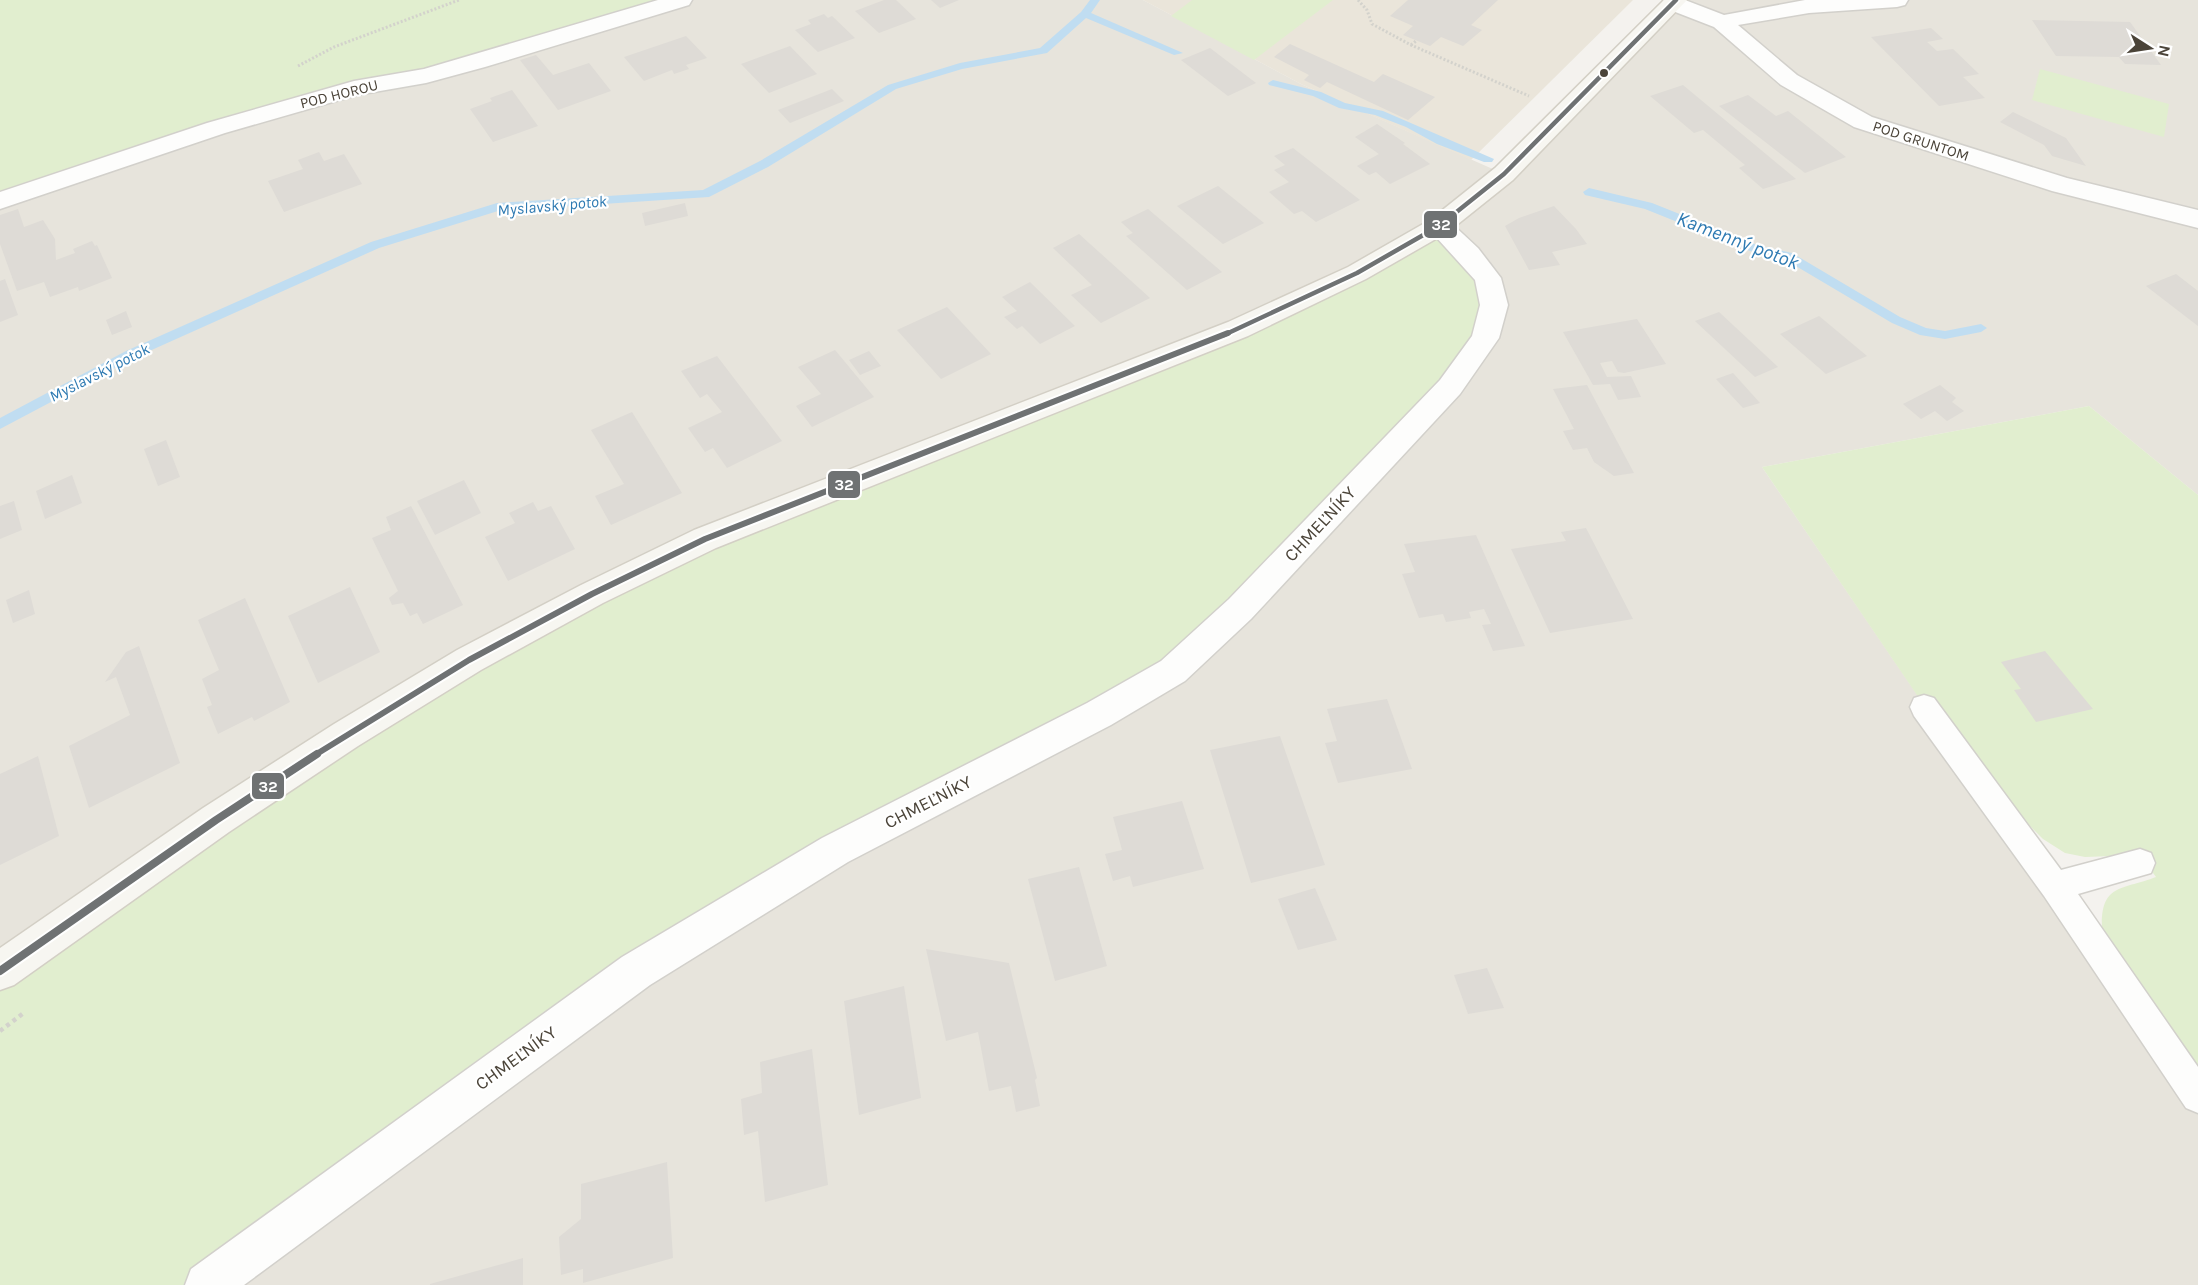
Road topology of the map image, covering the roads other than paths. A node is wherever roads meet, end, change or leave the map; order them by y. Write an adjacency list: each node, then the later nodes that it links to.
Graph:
1 (681, 0): 5 (street, POD HOROU)
2 (1897, 0): 4 (street)
3 (1674, 1): 4 (street, POD GRUNTOM); 7 (street)
4 (1722, 22): 6 (street, POD GRUNTOM)
5 (0, 201)
6 (2198, 219)
7 (1439, 226): 11 (street); 13 (street, CHMEĽNÍKY)
8 (1924, 707): 10 (lane)
9 (2140, 863): 10 (lane)
10 (2055, 886): 12 (lane)
11 (0, 971)
12 (2198, 1096)
13 (207, 1285)

